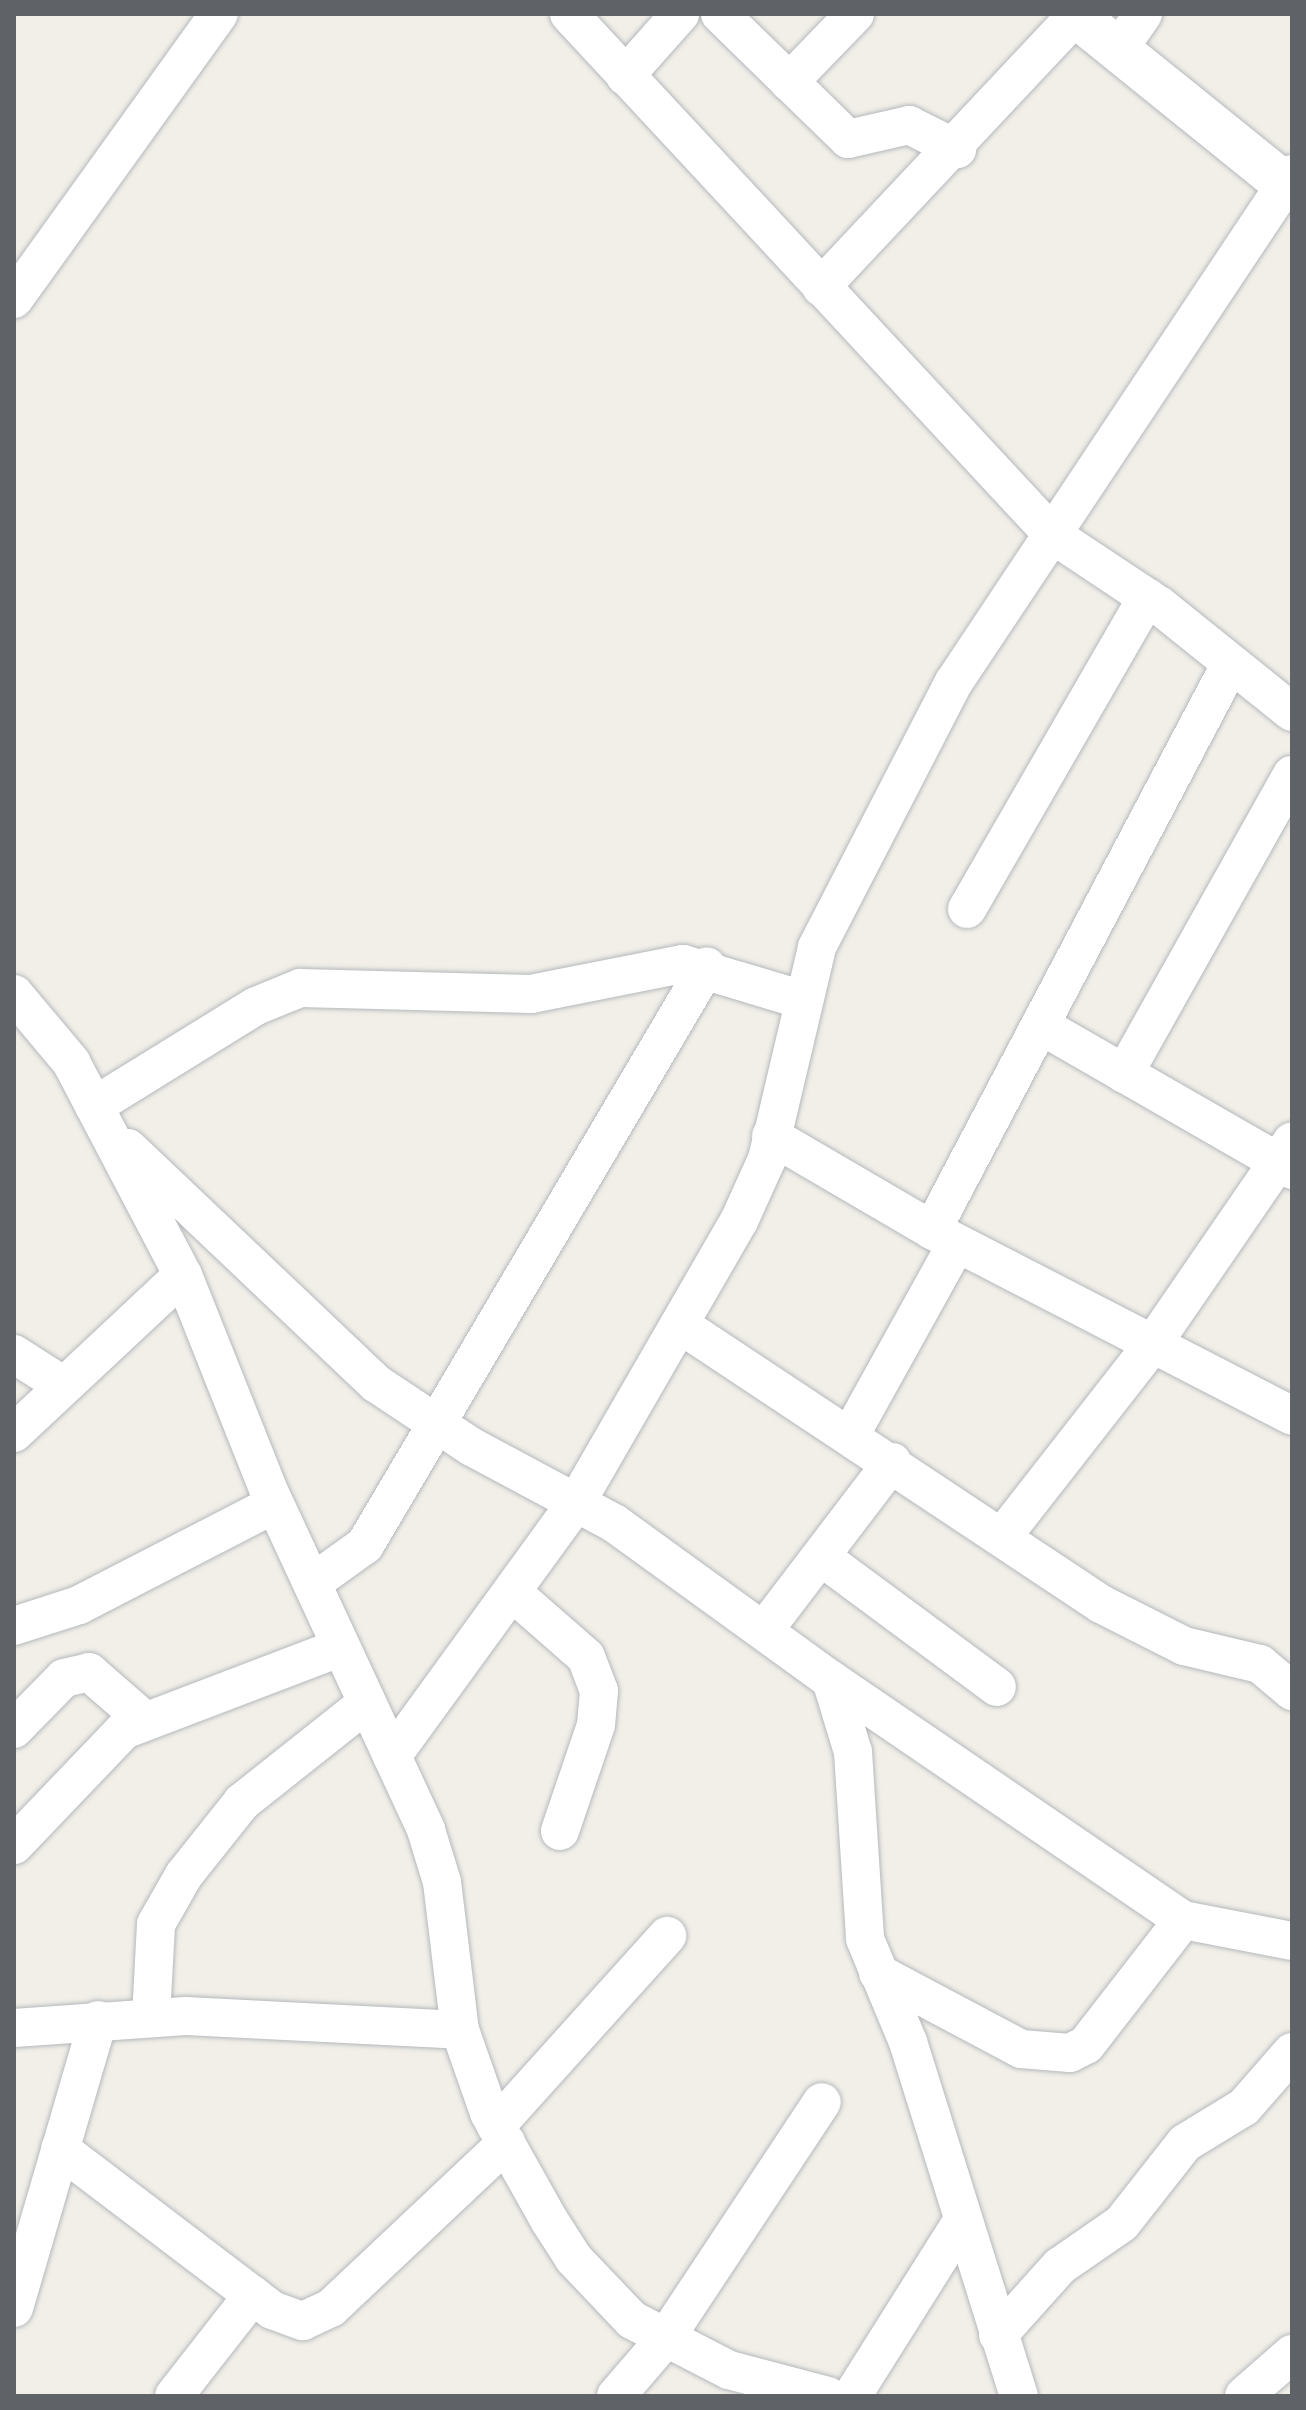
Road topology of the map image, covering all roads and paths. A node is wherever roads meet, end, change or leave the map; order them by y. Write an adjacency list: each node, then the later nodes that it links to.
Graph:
1 (219, 14): 14 (street)
2 (569, 14): 9 (street)
3 (680, 14): 9 (street)
4 (720, 14): 10 (street)
5 (855, 14): 10 (street)
6 (1143, 14): 8 (street)
7 (1075, 15): 8 (street); 11 (street)
8 (1118, 50): 12 (street)
9 (625, 76): 13 (street)
10 (789, 82): 11 (street)
11 (957, 149): 13 (street)
12 (1290, 183): 15 (street)
13 (821, 287): 15 (street)
14 (14, 298)
15 (1053, 535): 16 (street); 23 (street)
16 (1147, 597): 17 (street); 20 (street)
17 (1230, 665): 18 (street); 24 (street)
18 (1292, 712)
19 (1292, 775): 25 (street)
20 (967, 909)
21 (707, 966): 23 (street); 26 (street); 36 (street)
22 (14, 994): 26 (street)
23 (800, 999): 27 (street)
24 (1040, 1025): 25 (street); 29 (street)
25 (1124, 1074): 28 (street)
26 (99, 1115): 30 (street); 36 (street)
27 (771, 1136): 29 (street); 31 (street)
28 (1287, 1158): 32 (street)
29 (945, 1237): 32 (street); 38 (street)
30 (183, 1275): 34 (street); 41 (street)
31 (682, 1326): 38 (street); 40 (street)
32 (1152, 1345): 35 (street); 42 (street)
33 (14, 1354): 34 (street)
34 (61, 1384): 37 (street)
35 (1292, 1416)
36 (437, 1424): 40 (street); 44 (street)
37 (14, 1433)
38 (851, 1434): 39 (street)
39 (892, 1462): 42 (street); 43 (street)
40 (576, 1503): 45 (street); 47 (street)
41 (275, 1504): 44 (street); 46 (street)
42 (1002, 1537): 51 (street)
43 (824, 1559): 47 (street); 50 (street)
44 (312, 1583): 48 (street)
45 (513, 1593): 55 (street); 56 (street)
46 (14, 1626)
47 (765, 1629): 49 (street)
48 (341, 1647): 52 (street); 53 (street)
49 (831, 1680): 58 (street); 61 (street)
50 (997, 1687)
51 (1292, 1691)
52 (367, 1703): 55 (street); 62 (street)
53 (143, 1719): 54 (street); 57 (street)
54 (14, 1729)
55 (392, 1756): 65 (street)
56 (560, 1831)
57 (14, 1845)
58 (1183, 1920): 60 (street); 61 (street)
59 (667, 1936): 68 (street)
60 (1292, 1941)
61 (878, 1973): 70 (street)
62 (151, 2017): 63 (street); 65 (street)
63 (98, 2020): 64 (street); 69 (street)
64 (14, 2028)
65 (460, 2030): 68 (street)
66 (1292, 2052): 73 (street)
67 (822, 2102): 74 (street)
68 (501, 2134): 71 (street); 74 (street)
69 (60, 2149): 71 (street); 72 (street)
70 (961, 2223): 73 (street); 79 (street)
71 (253, 2295): 76 (street)
72 (14, 2308)
73 (998, 2335): 80 (street)
74 (665, 2339): 77 (street); 78 (street)
75 (1292, 2354): 81 (street)
76 (174, 2396)
77 (616, 2396)
78 (828, 2396)
79 (852, 2396)
80 (1019, 2396)
81 (1244, 2396)

